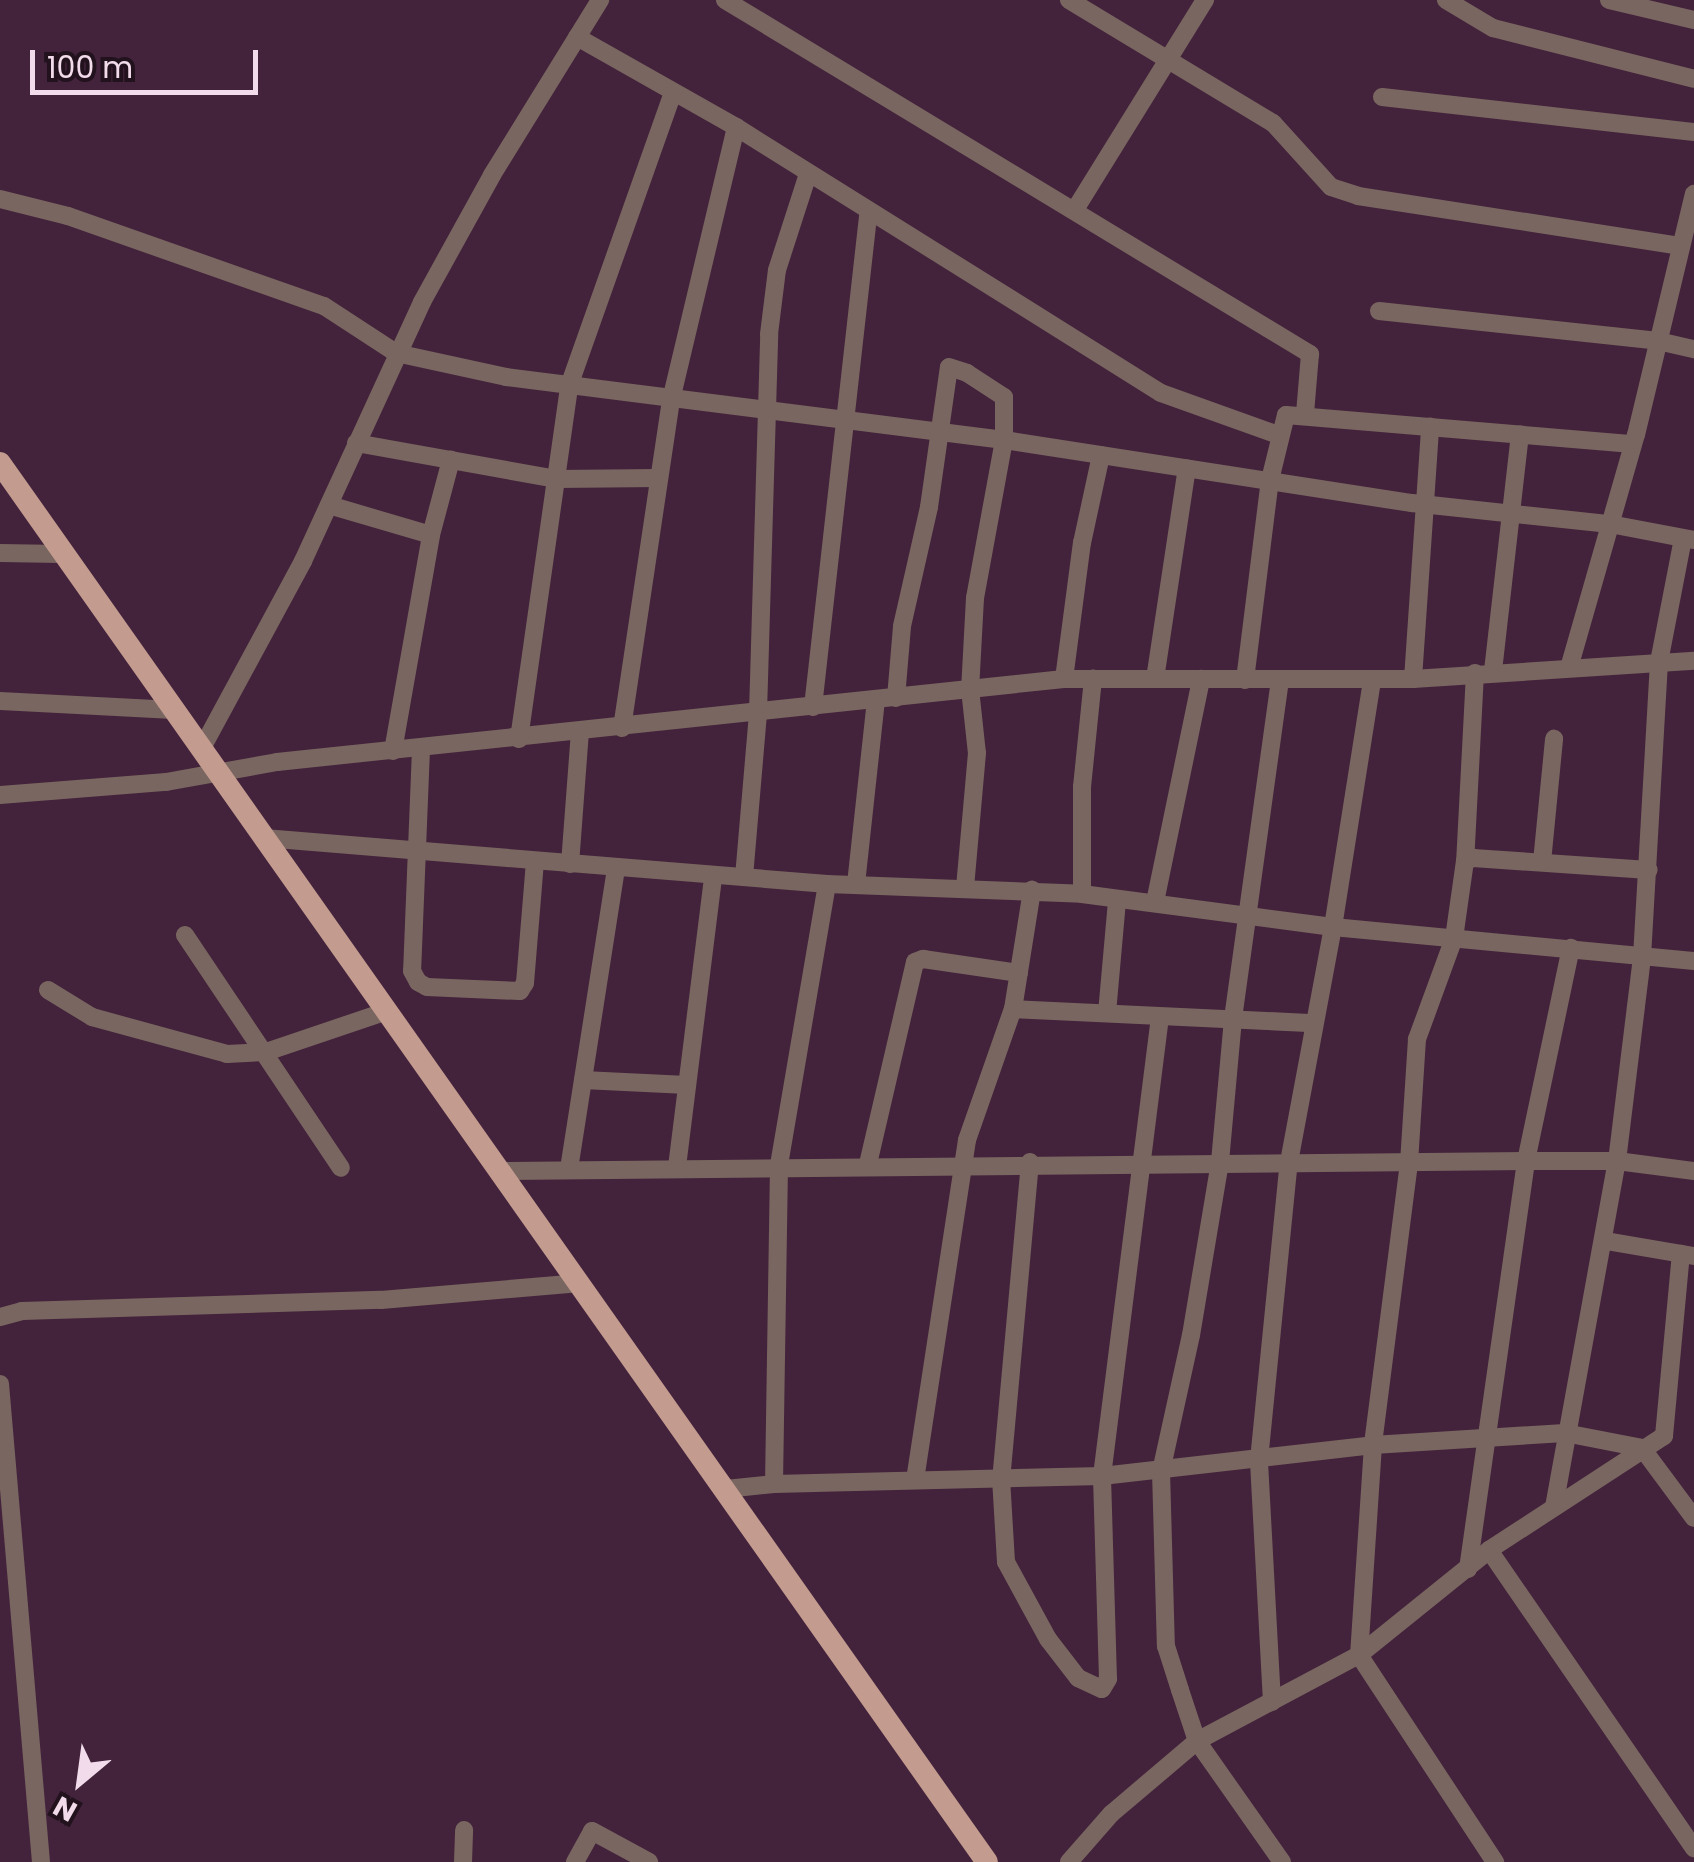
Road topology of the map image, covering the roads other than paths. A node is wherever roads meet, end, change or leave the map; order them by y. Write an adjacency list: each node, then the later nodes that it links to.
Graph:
1 (600, 0): 9 (street)
2 (725, 0): 19 (street)
3 (1069, 0): 10 (street)
4 (1204, 0): 10 (street)
5 (1446, 0): 11 (street)
6 (1609, 0): 7 (street)
7 (1631, 2): 8 (street)
8 (1694, 20)
9 (577, 37): 12 (street); 25 (street)
10 (1167, 59): 19 (street); 21 (street)
11 (1694, 80)
12 (674, 92): 14 (street); 26 (street)
13 (1382, 96): 15 (street)
14 (736, 127): 16 (street); 27 (street)
15 (1694, 132)
16 (808, 174): 20 (street); 28 (street)
17 (1694, 197): 21 (street)
18 (0, 199): 25 (street)
19 (1076, 208): 29 (street)
20 (868, 213): 30 (street); 34 (street)
21 (1684, 257): 23 (street)
22 (1379, 310): 23 (street)
23 (1658, 340): 24 (street); 37 (street)
24 (1694, 349)
25 (396, 353): 26 (street); 36 (street)
26 (569, 386): 27 (street); 42 (street)
27 (670, 400): 28 (street); 43 (street)
28 (767, 412): 30 (street); 71 (street)
29 (1304, 413): 31 (street); 34 (street)
30 (842, 421): 32 (street); 69 (street)
31 (1430, 426): 33 (street); 46 (street)
32 (939, 434): 35 (street); 35 (street); 66 (street)
33 (1520, 434): 37 (street); 47 (street)
34 (1278, 435): 44 (street)
35 (1004, 440): 38 (street); 65 (street)
36 (356, 443): 39 (street); 45 (street)
37 (1633, 444): 48 (street)
38 (1102, 455): 41 (street); 57 (street)
39 (451, 460): 42 (street); 49 (street)
40 (0, 463): 52 (main road)
41 (1188, 468): 44 (street); 59 (street)
42 (556, 478): 43 (street); 74 (street)
43 (659, 478): 72 (street)
44 (1270, 480): 46 (street); 62 (street)
45 (329, 505): 49 (street); 76 (street)
46 (1427, 505): 47 (street); 61 (street)
47 (1514, 514): 48 (street); 56 (street)
48 (1610, 524): 50 (street); 55 (street)
49 (431, 535): 78 (street)
50 (1688, 539): 54 (street)
51 (0, 553): 52 (street)
52 (60, 554): 70 (main road)
53 (1694, 661): 54 (street)
54 (1659, 662): 55 (street); 88 (street)
55 (1568, 668): 56 (street)
56 (1484, 672): 61 (street); 84 (street)
57 (1064, 679): 58 (street); 65 (street)
58 (1093, 679): 59 (street); 95 (street)
59 (1155, 679): 60 (street)
60 (1202, 679): 62 (street); 97 (street)
61 (1412, 679): 64 (street)
62 (1245, 680): 63 (street)
63 (1280, 680): 64 (street); 98 (street)
64 (1372, 680): 99 (street)
65 (970, 689): 66 (street); 93 (street)
66 (896, 698): 68 (street)
67 (0, 701): 70 (street)
68 (876, 701): 69 (street); 92 (street)
69 (813, 707): 71 (street)
70 (174, 710): 76 (main road)
71 (758, 713): 72 (street); 90 (street)
72 (622, 728): 73 (street)
73 (580, 732): 74 (street); 86 (street)
74 (519, 739): 77 (street)
75 (1554, 739): 85 (street)
76 (202, 748): 79 (main road)
77 (421, 748): 78 (street); 82 (street)
78 (393, 751): 79 (street)
79 (220, 774): 80 (street); 81 (main road)
80 (0, 795)
81 (264, 838): 82 (street); 108 (main road)
82 (416, 851): 83 (street); 83 (street)
83 (535, 861): 86 (street)
84 (1465, 861): 85 (street); 101 (street)
85 (1542, 862): 88 (street)
86 (570, 864): 87 (street)
87 (616, 868): 89 (street); 114 (street)
88 (1648, 870): 103 (street)
89 (713, 876): 90 (street); 115 (street)
90 (744, 877): 91 (street)
91 (827, 884): 92 (street); 124 (street)
92 (856, 884): 93 (street)
93 (965, 888): 94 (street)
94 (1032, 890): 95 (street); 105 (street)
95 (1082, 894): 96 (street)
96 (1117, 900): 97 (street); 109 (street)
97 (1155, 902): 98 (street)
98 (1246, 914): 99 (street); 111 (street)
99 (1334, 928): 101 (street); 112 (street)
100 (185, 935): 113 (street)
101 (1454, 938): 102 (street); 123 (street)
102 (1571, 948): 103 (street); 116 (street)
103 (1642, 957): 104 (street); 117 (street)
104 (1694, 962)
105 (1019, 972): 107 (street); 125 (street)
106 (48, 990): 113 (street)
107 (1014, 1008): 109 (street); 122 (street)
108 (387, 1011): 113 (street); 130 (main road)
109 (1107, 1013): 110 (street)
110 (1160, 1017): 111 (street); 119 (street)
111 (1233, 1019): 112 (street); 120 (street)
112 (1314, 1023): 121 (street)
113 (266, 1052): 127 (street)
114 (583, 1080): 115 (street); 128 (street)
115 (687, 1085): 126 (street)
116 (1526, 1160): 117 (street); 123 (street); 137 (street)
117 (1618, 1161): 129 (street); 131 (street)
118 (1030, 1162): 119 (street); 122 (street); 143 (street)
119 (1138, 1162): 120 (street); 142 (street)
120 (1220, 1162): 121 (street); 141 (street)
121 (1289, 1162): 123 (street); 140 (street)
122 (962, 1163): 125 (street); 144 (street)
123 (1410, 1163): 138 (street)
124 (780, 1164): 125 (street); 126 (street); 145 (street)
125 (868, 1164)
126 (677, 1167): 128 (street)
127 (341, 1168)
128 (569, 1169): 130 (street)
129 (1694, 1170)
130 (502, 1171): 133 (main road)
131 (1606, 1241): 132 (street); 136 (street)
132 (1688, 1255): 139 (street)
133 (580, 1282): 134 (street); 146 (main road)
134 (0, 1317)
135 (0, 1384): 156 (street)
136 (1565, 1433): 137 (street); 139 (street); 147 (street)
137 (1485, 1435): 138 (street); 150 (street)
138 (1373, 1445): 140 (street); 151 (street)
139 (1642, 1448): 147 (street); 148 (street)
140 (1259, 1460): 141 (street); 152 (street)
141 (1161, 1471): 142 (street); 153 (street)
142 (1102, 1476): 143 (street); 143 (street)
143 (1001, 1478): 144 (street)
144 (916, 1480): 145 (street)
145 (774, 1484): 146 (street)
146 (726, 1489): 160 (main road)
147 (1554, 1507): 149 (street)
148 (1694, 1518)
149 (1489, 1550): 150 (street); 155 (street)
150 (1468, 1568): 151 (street)
151 (1360, 1655): 152 (street); 163 (street)
152 (1272, 1702): 153 (street)
153 (1197, 1741): 161 (street); 162 (street)
154 (464, 1830): 157 (street)
155 (1694, 1848)
156 (41, 1862)
157 (463, 1862)
158 (575, 1862): 159 (street)
159 (650, 1862)
160 (987, 1862)
161 (1069, 1862)
162 (1282, 1862)
163 (1495, 1862)

